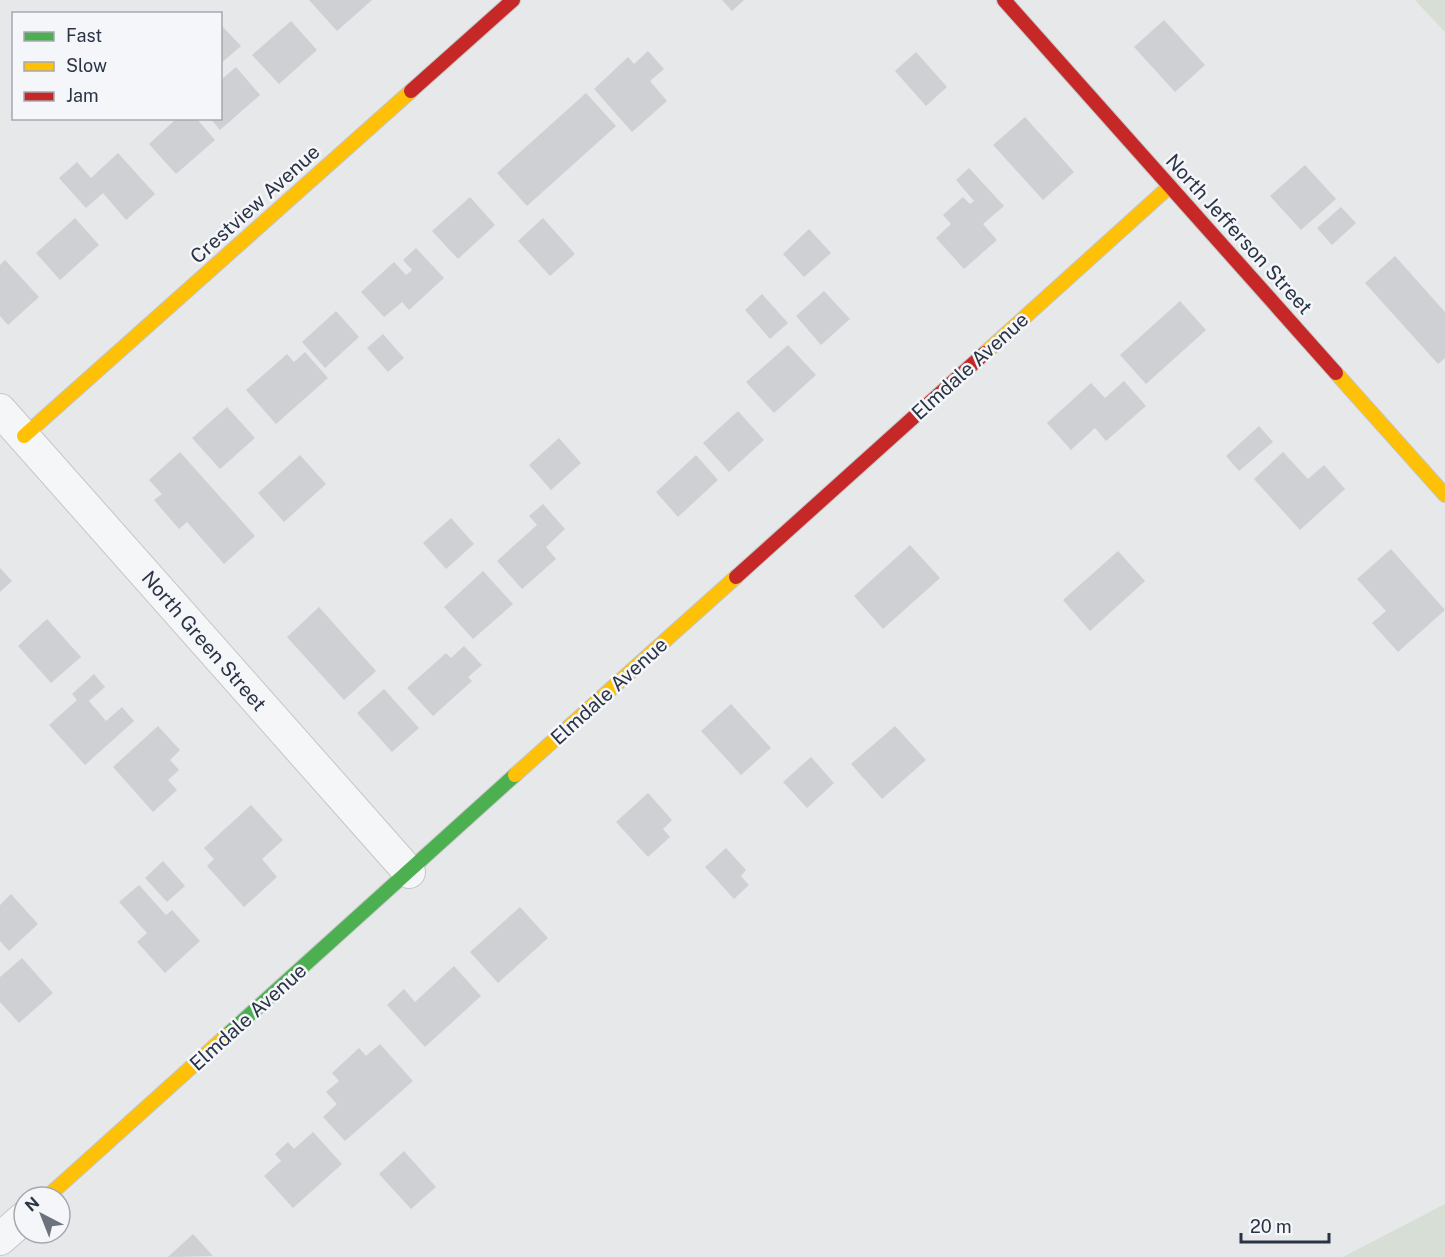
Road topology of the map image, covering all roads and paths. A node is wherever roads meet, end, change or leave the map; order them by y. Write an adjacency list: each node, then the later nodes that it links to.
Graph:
1 (513, 0): 5 (street, Crestview Avenue)
2 (1004, 0): 3 (street, North Jefferson Street)
3 (1170, 186): 6 (street, North Jefferson Street); 7 (street, Elmdale Avenue)
4 (0, 410): 5 (street, North Green Street)
5 (24, 436): 7 (street, North Green Street)
6 (1445, 495)
7 (409, 872): 8 (street, Elmdale Avenue)
8 (60, 1185)
9 (12, 1228): 10 (street)
10 (0, 1239)

